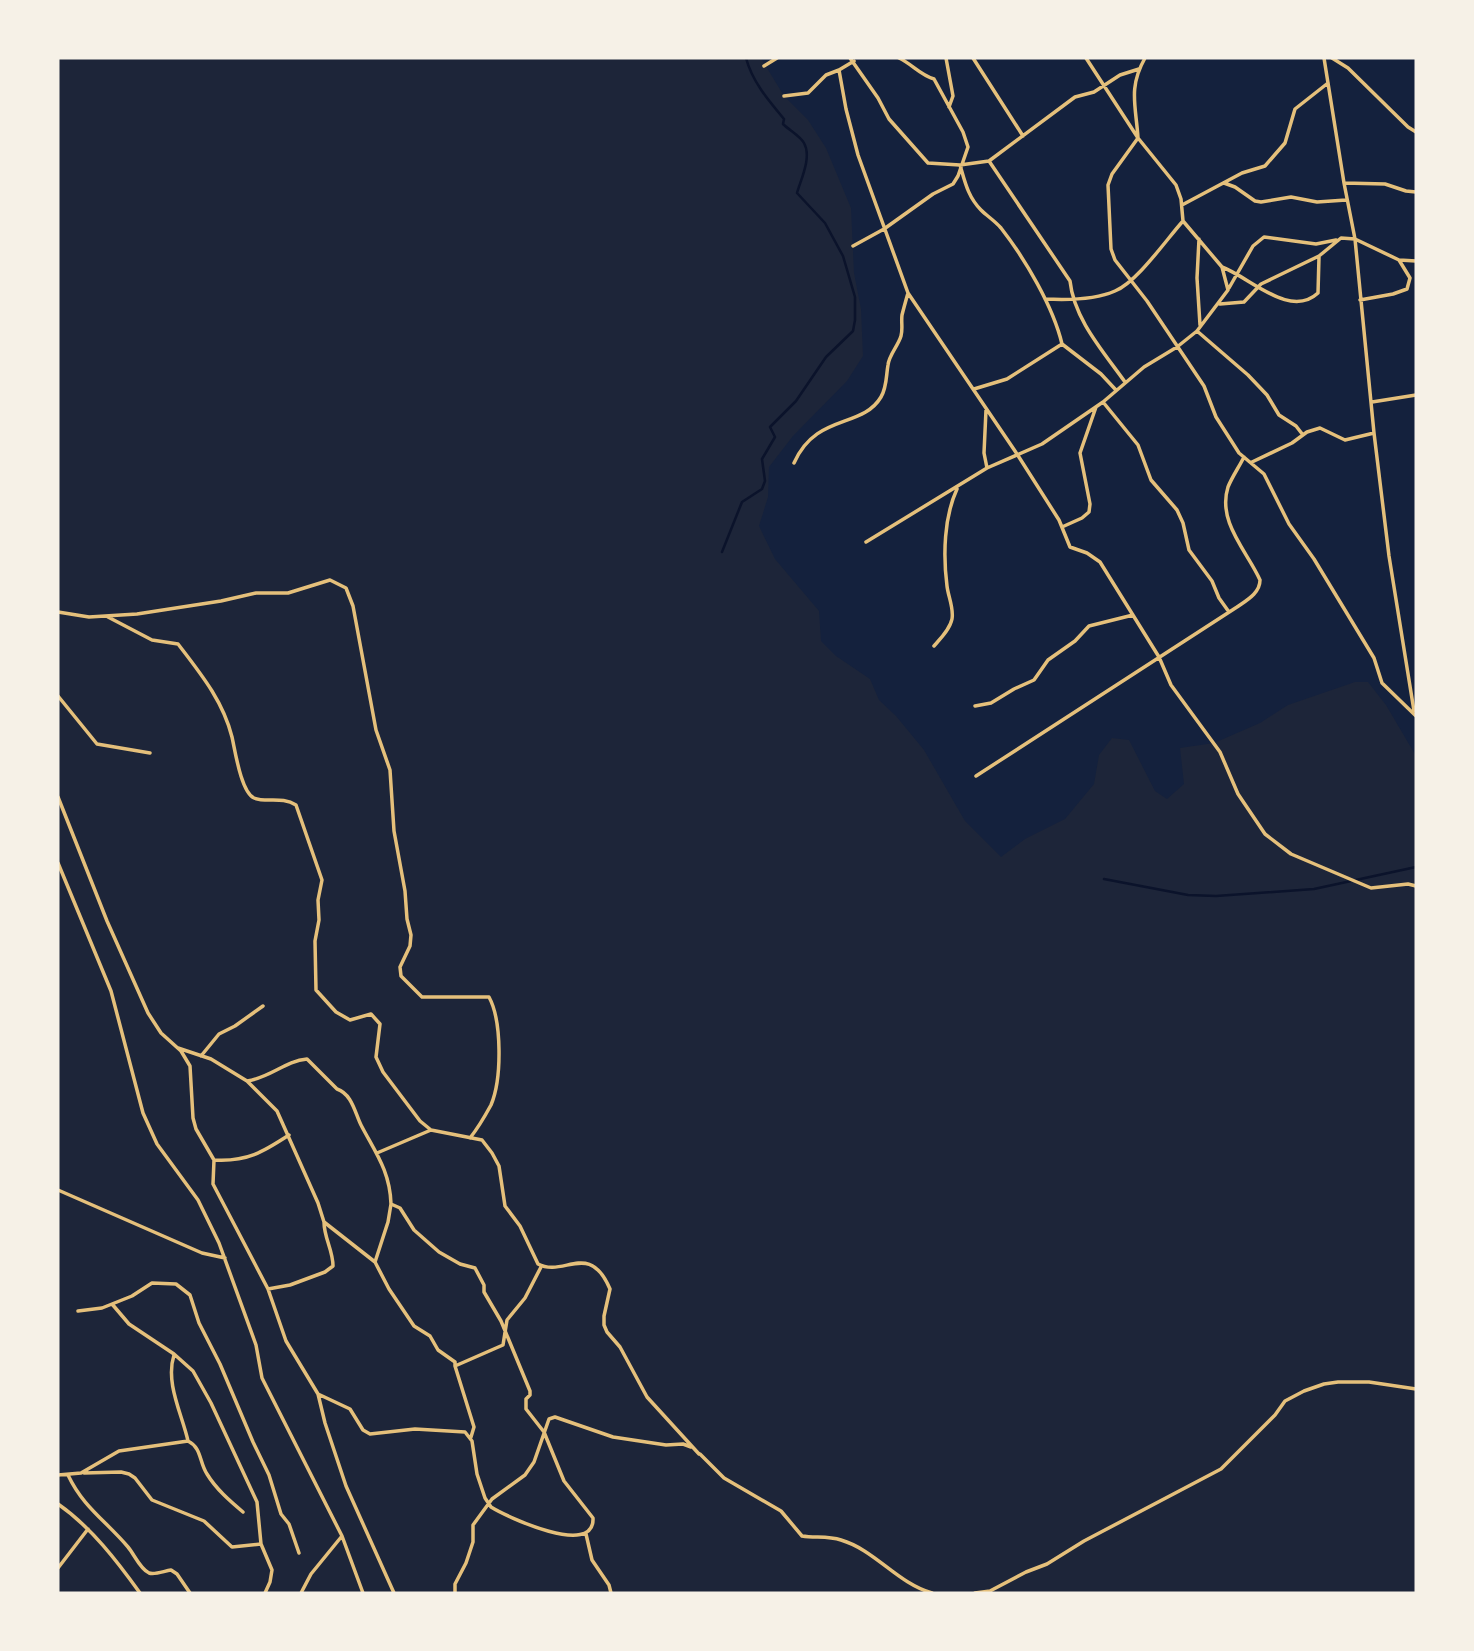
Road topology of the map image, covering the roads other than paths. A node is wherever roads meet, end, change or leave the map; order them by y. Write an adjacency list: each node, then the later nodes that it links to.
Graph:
1 (777, 58): 10 (street)
2 (899, 58): 16 (street)
3 (946, 58): 16 (street)
4 (973, 58): 18 (street)
5 (1086, 58): 14 (street)
6 (1144, 58): 11 (street)
7 (1324, 58): 13 (street)
8 (1332, 58): 17 (street)
9 (852, 60): 12 (street); 21 (street)
10 (764, 66)
11 (1139, 69): 14 (street); 19 (street)
12 (839, 70): 15 (street); 28 (street)
13 (1328, 83): 22 (street); 23 (street)
14 (1104, 84): 18 (street); 19 (street)
15 (784, 96)
16 (949, 108): 21 (street)
17 (1416, 132)
18 (1023, 136): 20 (street)
19 (1138, 138): 26 (street); 38 (street)
20 (989, 161): 21 (street); 43 (street)
21 (960, 165): 28 (street); 42 (street)
22 (1222, 183): 25 (street); 26 (street)
23 (1343, 183): 24 (street); 25 (street)
24 (1416, 192)
25 (1347, 200): 31 (street)
26 (1182, 205): 27 (street)
27 (1184, 221): 29 (street); 38 (street)
28 (884, 229): 32 (street); 41 (street)
29 (1199, 238): 36 (street); 46 (street)
30 (1338, 239): 31 (street); 33 (street); 37 (street)
31 (1355, 239): 34 (street); 44 (street)
32 (853, 246)
33 (1319, 256): 39 (street); 39 (street)
34 (1399, 260): 35 (street); 44 (street)
35 (1416, 261)
36 (1222, 267): 37 (street); 40 (street)
37 (1238, 273): 39 (street); 40 (street)
38 (1131, 281): 43 (street); 48 (street)
39 (1259, 286): 45 (street)
40 (1228, 290): 45 (street)
41 (908, 293): 51 (street); 61 (street)
42 (1045, 299): 43 (street); 47 (street)
43 (1072, 300): 49 (street)
44 (1360, 300): 54 (street)
45 (1219, 304): 46 (street)
46 (1198, 329): 48 (street); 58 (street)
47 (1062, 344): 50 (street); 51 (street)
48 (1177, 347): 49 (street); 60 (street)
49 (1125, 382): 50 (street)
50 (1115, 389): 53 (street)
51 (974, 390): 56 (street)
52 (1416, 395): 54 (street)
53 (1102, 402): 55 (street); 68 (street)
54 (1372, 402): 57 (street)
55 (1097, 406): 59 (street); 65 (street)
56 (986, 408): 59 (street); 63 (street)
57 (1374, 433): 58 (street); 75 (street)
58 (1303, 435): 62 (street)
59 (1017, 454): 63 (street); 65 (street)
60 (1244, 457): 62 (street); 68 (street)
61 (794, 463)
62 (1252, 463): 75 (street)
63 (987, 468): 64 (street)
64 (958, 486): 66 (street); 71 (street)
65 (1062, 527): 69 (street)
66 (866, 542)
67 (58, 612): 70 (street)
68 (1229, 612): 72 (street)
69 (1134, 615): 72 (street); 74 (street)
70 (108, 617): 85 (street); 87 (street)
71 (934, 646)
72 (1159, 657): 77 (street); 80 (street)
73 (58, 696): 76 (street)
74 (975, 706)
75 (1415, 714)
76 (150, 753)
77 (976, 776)
78 (58, 797): 82 (street)
79 (58, 863): 93 (street)
80 (1416, 886)
81 (263, 1006): 83 (street)
82 (178, 1048): 83 (street); 89 (street)
83 (201, 1056): 84 (street)
84 (247, 1081): 86 (street); 88 (street)
85 (431, 1130): 87 (street); 88 (street)
86 (289, 1135): 89 (street); 92 (street)
87 (470, 1138): 95 (street)
88 (377, 1153): 91 (street)
89 (214, 1160): 96 (street)
90 (58, 1190): 93 (street)
91 (391, 1203): 94 (street); 99 (street)
92 (324, 1222): 94 (street); 96 (street)
93 (225, 1258): 116 (street)
94 (375, 1262): 101 (street)
95 (541, 1267): 99 (street); 107 (street)
96 (268, 1289): 103 (street)
97 (112, 1304): 98 (street); 100 (street); 118 (street)
98 (78, 1311)
99 (506, 1333): 101 (street); 104 (street)
100 (174, 1354): 106 (street); 117 (street)
101 (455, 1367): 105 (street)
102 (1416, 1389): 129 (street)
103 (318, 1394): 105 (street); 125 (street)
104 (544, 1432): 107 (street); 111 (street); 115 (street)
105 (471, 1437): 111 (street)
106 (188, 1441): 108 (street); 113 (street)
107 (699, 1454): 128 (street)
108 (81, 1473): 110 (street); 117 (street)
109 (58, 1475): 110 (street)
110 (68, 1475): 121 (street)
111 (488, 1503): 115 (street); 126 (street)
112 (58, 1504): 114 (street)
113 (243, 1512)
114 (88, 1529): 119 (street); 120 (street)
115 (586, 1534): 127 (street)
116 (342, 1536): 123 (street); 124 (street)
117 (261, 1544): 122 (street)
118 (299, 1553)
119 (58, 1568)
120 (140, 1593)
121 (190, 1593)
122 (265, 1593)
123 (301, 1593)
124 (363, 1593)
125 (394, 1593)
126 (455, 1593)
127 (611, 1593)
128 (932, 1593)
129 (975, 1593)

